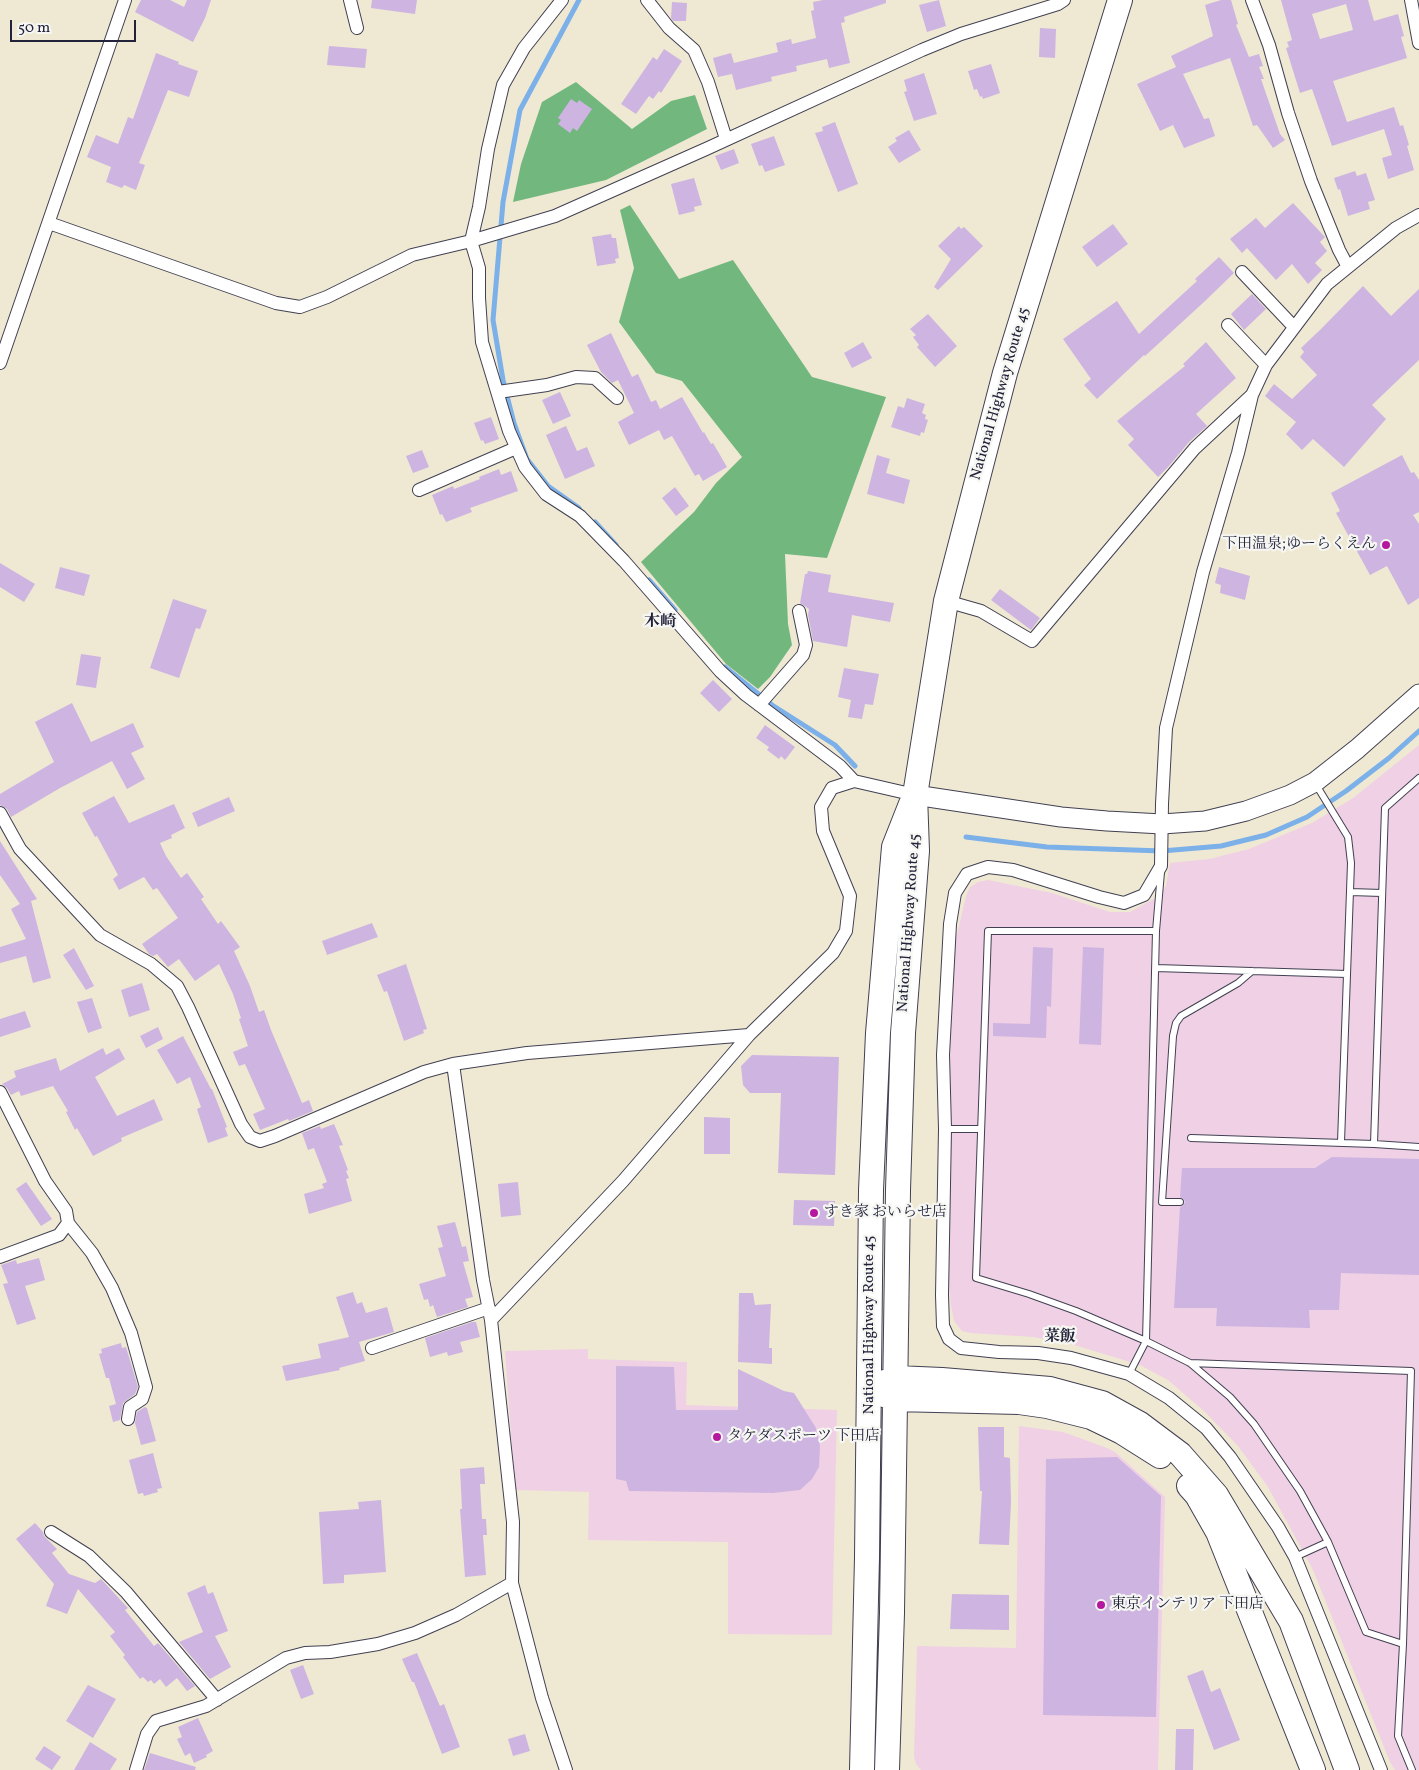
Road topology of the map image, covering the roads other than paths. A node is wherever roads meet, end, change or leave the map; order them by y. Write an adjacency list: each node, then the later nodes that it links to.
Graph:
1 (126, 0): 13 (street)
2 (350, 0): 9 (street)
3 (562, 0): 14 (street)
4 (647, 0): 11 (street)
5 (1064, 0): 11 (street)
6 (1120, 0): 26 (highway, National Highway Route 45)
7 (1252, 0): 15 (street)
8 (1411, 0): 10 (street)
9 (357, 28)
10 (1419, 44)
11 (726, 139): 14 (street)
12 (1419, 215): 15 (street)
13 (50, 224): 14 (street); 19 (street)
14 (471, 241): 21 (street)
15 (1348, 266): 18 (street)
16 (1242, 272): 18 (street)
17 (1228, 325): 20 (street)
18 (1294, 327): 20 (street)
19 (0, 363)
20 (1266, 365): 22 (street)
21 (498, 392): 23 (street); 24 (street)
22 (1252, 395): 26 (street); 35 (street)
23 (617, 398)
24 (516, 448): 25 (street); 29 (street)
25 (419, 490)
26 (946, 601): 33 (highway, National Highway Route 45)
27 (799, 611): 29 (street)
28 (1419, 694): 32 (street)
29 (759, 705): 31 (street)
30 (1419, 778): 38 (lane)
31 (854, 781): 33 (street); 43 (street)
32 (1315, 782): 35 (street); 37 (lane)
33 (915, 795): 35 (street); 60 (highway, National Highway Route 45); 61 (highway, National Highway Route 45)
34 (0, 813): 44 (street)
35 (1162, 824): 36 (street)
36 (1161, 866): 39 (lane); 47 (street)
37 (1350, 892): 38 (lane); 42 (lane)
38 (1382, 893): 50 (lane)
39 (1156, 931): 40 (lane); 46 (lane)
40 (1156, 968): 41 (lane); 56 (lane)
41 (1252, 971): 42 (lane); 52 (lane)
42 (1347, 974): 49 (lane)
43 (749, 1034): 44 (street); 55 (street)
44 (453, 1064): 55 (street)
45 (0, 1092): 53 (street)
46 (981, 1128): 47 (lane); 56 (lane)
47 (945, 1129): 59 (street)
48 (1191, 1138): 49 (lane)
49 (1341, 1142): 50 (lane)
50 (1374, 1144): 51 (lane)
51 (1419, 1147)
52 (1180, 1202)
53 (68, 1223): 54 (street); 62 (street)
54 (0, 1256)
55 (490, 1314): 57 (street); 66 (street)
56 (1146, 1341): 58 (lane); 59 (lane)
57 (372, 1348)
58 (1190, 1363): 64 (lane); 67 (lane)
59 (1129, 1374): 65 (street)
60 (869, 1388): 61 (highway); 71 (highway, National Highway Route 45)
61 (896, 1389): 72 (highway, National Highway Route 45); 73 (highway); 74 (highway)
62 (128, 1419)
63 (51, 1532): 68 (street)
64 (1328, 1542): 65 (lane); 67 (lane)
65 (1295, 1557): 75 (street)
66 (512, 1583): 68 (street); 70 (street)
67 (1403, 1644): 76 (lane)
68 (216, 1700): 69 (street)
69 (136, 1770)
70 (566, 1770)
71 (862, 1770)
72 (887, 1770)
73 (1313, 1770)
74 (1347, 1770)
75 (1381, 1770)
76 (1412, 1770)

